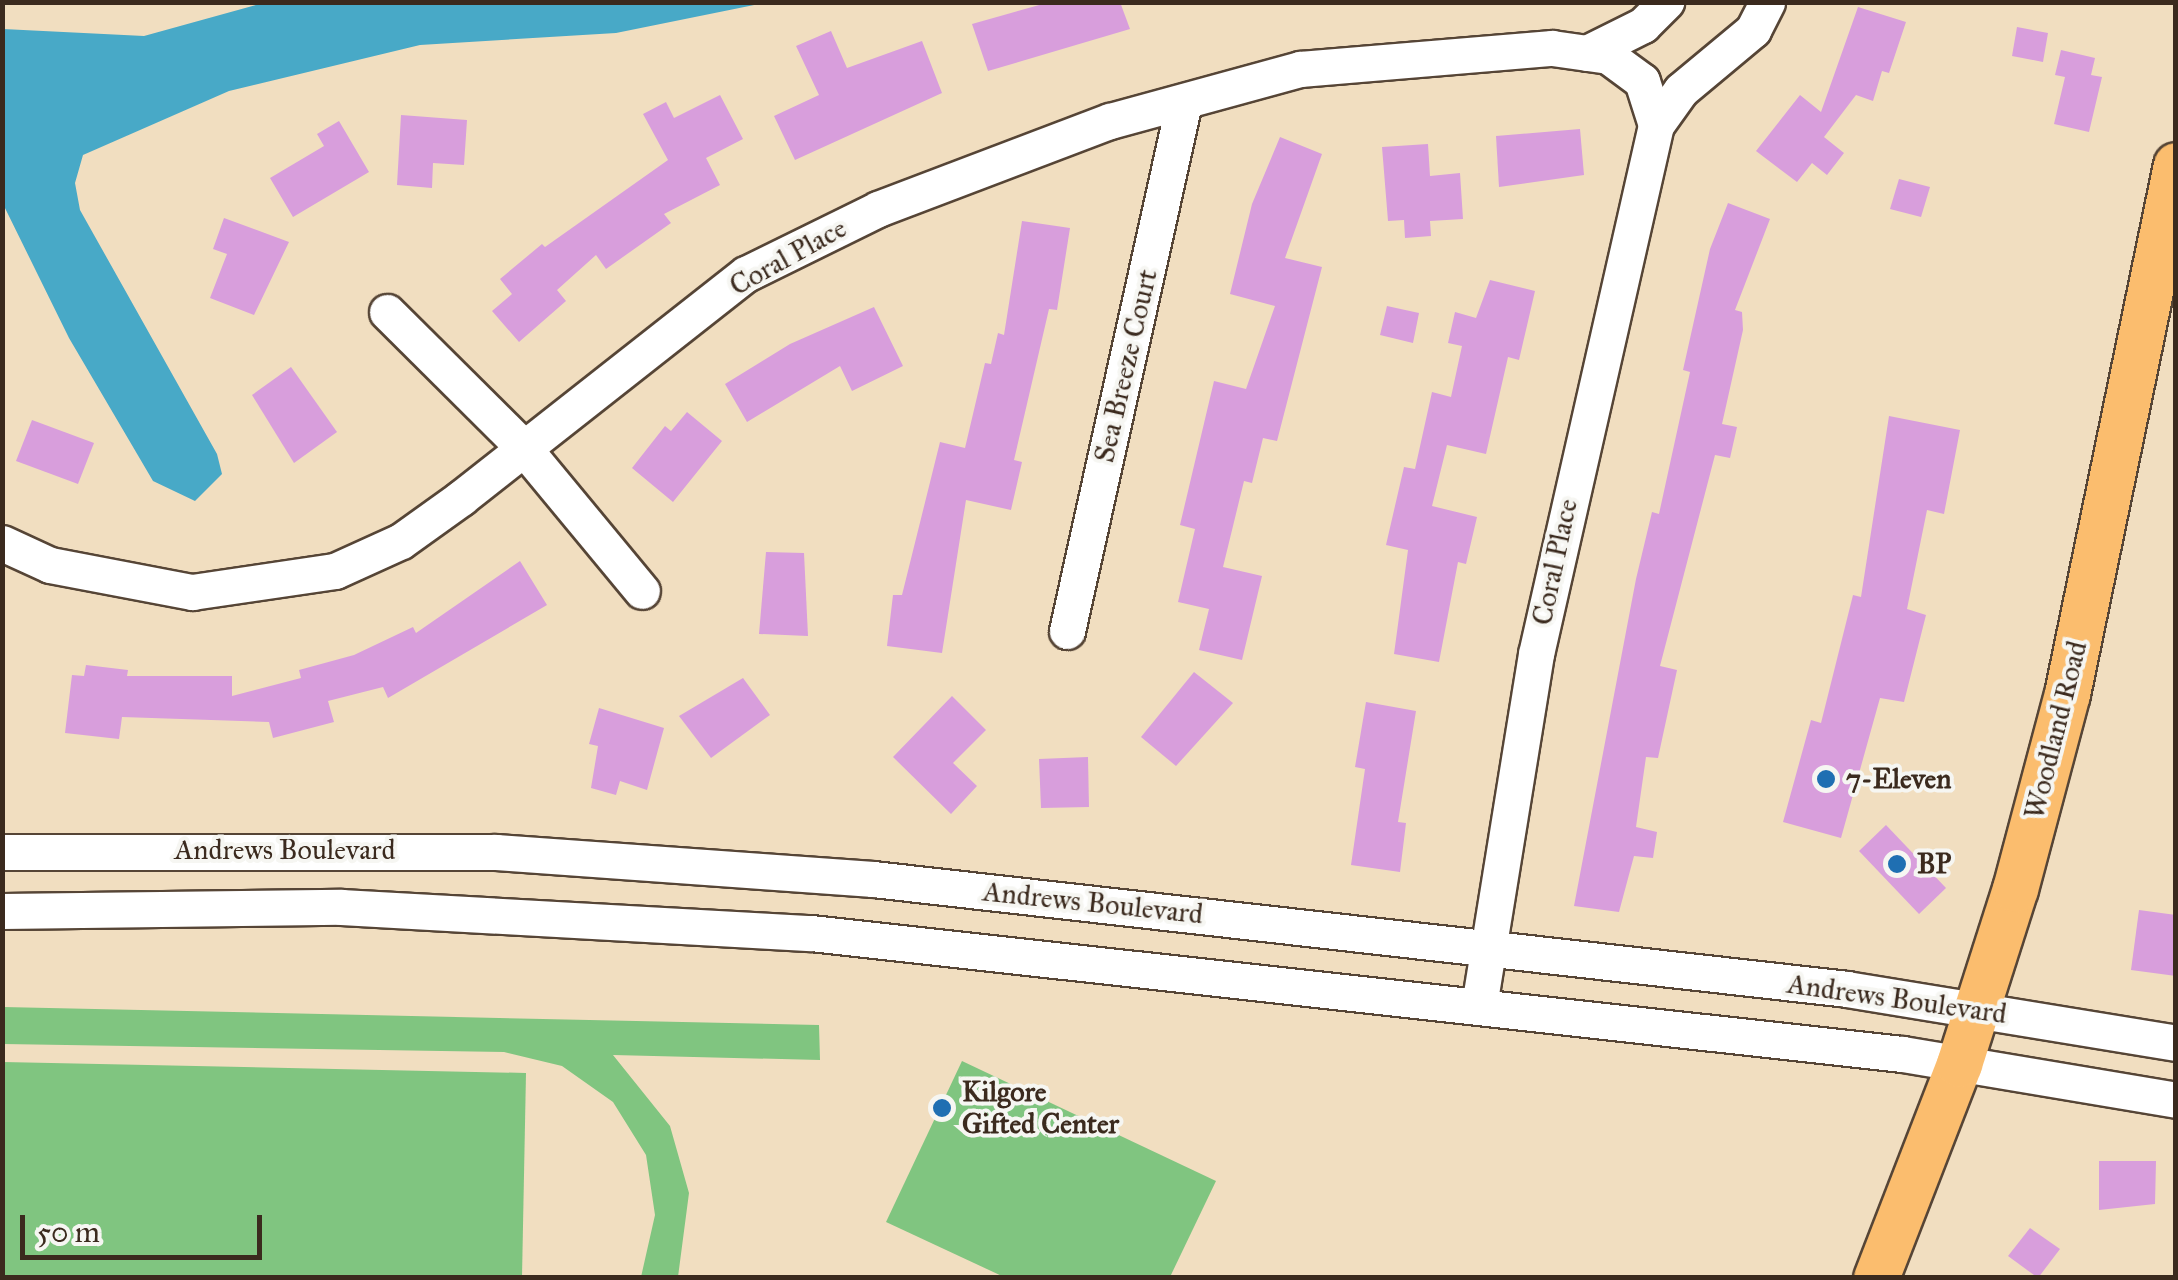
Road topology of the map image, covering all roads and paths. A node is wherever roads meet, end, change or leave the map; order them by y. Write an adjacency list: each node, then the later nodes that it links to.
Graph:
1 (1666, 2): 3 (street)
2 (1766, 2): 5 (street, Coral Place)
3 (1586, 53): 4 (street, Coral Place); 5 (street, Coral Place)
4 (1184, 102): 8 (street, Coral Place); 11 (street, Sea Breeze Court)
5 (1656, 125): 14 (street, Coral Place)
6 (2176, 165): 16 (main road, Woodland Road)
7 (388, 312): 8 (street)
8 (522, 446): 9 (street, Coral Place); 10 (street)
9 (2, 543)
10 (642, 591)
11 (1067, 631)
12 (2, 852): 14 (street, Andrews Boulevard)
13 (2, 911): 15 (street, Andrews Boulevard)
14 (1487, 949): 15 (street, Coral Place); 16 (street, Andrews Boulevard)
15 (1478, 1004): 18 (street, Andrews Boulevard)
16 (1977, 1009): 17 (street, Andrews Boulevard); 18 (main road, Woodland Road)
17 (2176, 1042)
18 (1959, 1064): 19 (street, Andrews Boulevard); 20 (main road, Woodland Road)
19 (2176, 1100)
20 (1876, 1278)

